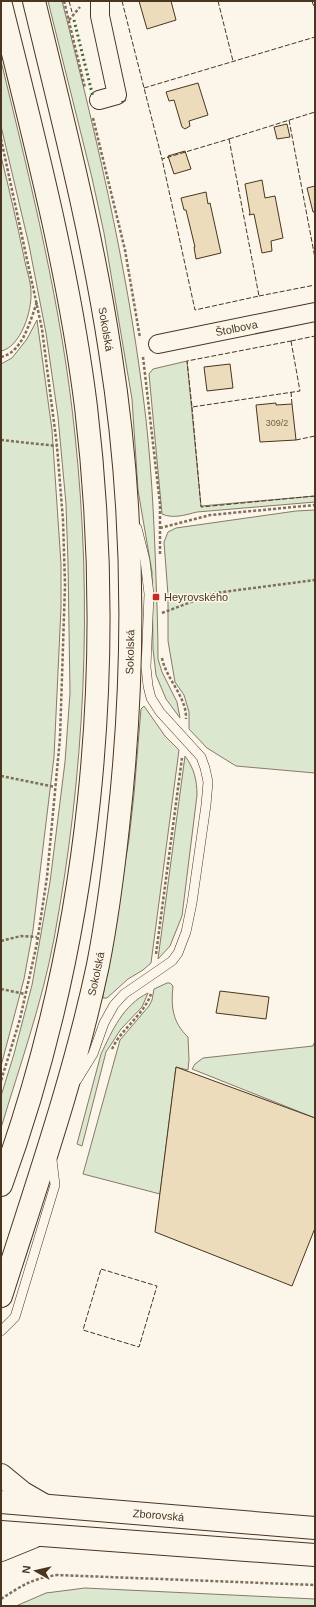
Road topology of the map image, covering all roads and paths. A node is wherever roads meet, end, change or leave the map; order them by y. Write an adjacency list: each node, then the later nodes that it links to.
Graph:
1 (34, 1): 14 (main road, Sokolská)
2 (100, 1): 6 (street)
3 (1, 5): 30 (main road)
4 (82, 6): 5 (path)
5 (69, 21)
6 (99, 100)
7 (1, 139): 8 (path)
8 (37, 302): 11 (path); 13 (path)
9 (315, 312): 10 (street, Štolbova)
10 (158, 344)
11 (1, 357)
12 (1, 440): 13 (path)
13 (57, 446): 20 (path)
14 (126, 500): 23 (lane); 28 (main road, Sokolská)
15 (315, 505): 16 (path)
16 (160, 528)
17 (315, 580): 18 (path)
18 (161, 613)
19 (1, 776): 20 (path)
20 (56, 787): 21 (path)
21 (38, 937): 22 (path); 25 (path)
22 (1, 941)
23 (154, 973): 26 (path); 28 (lane)
24 (1, 989): 25 (path)
25 (26, 994): 27 (path)
26 (112, 1049)
27 (1, 1082)
28 (65, 1099): 29 (main road, Sokolská)
29 (50, 1145): 31 (main road, Sokolská); 32 (lane)
30 (1, 1185)
31 (1, 1296)
32 (1, 1331)
33 (1, 1475): 35 (main road)
34 (1, 1502): 35 (main road, Zborovská)
35 (46, 1506): 36 (main road, Zborovská)
36 (315, 1528)
37 (1, 1532): 38 (main road)
38 (40, 1535): 39 (main road); 40 (main road)
39 (1, 1550)
40 (315, 1555)
41 (315, 1585): 42 (path)
42 (1, 1598)

